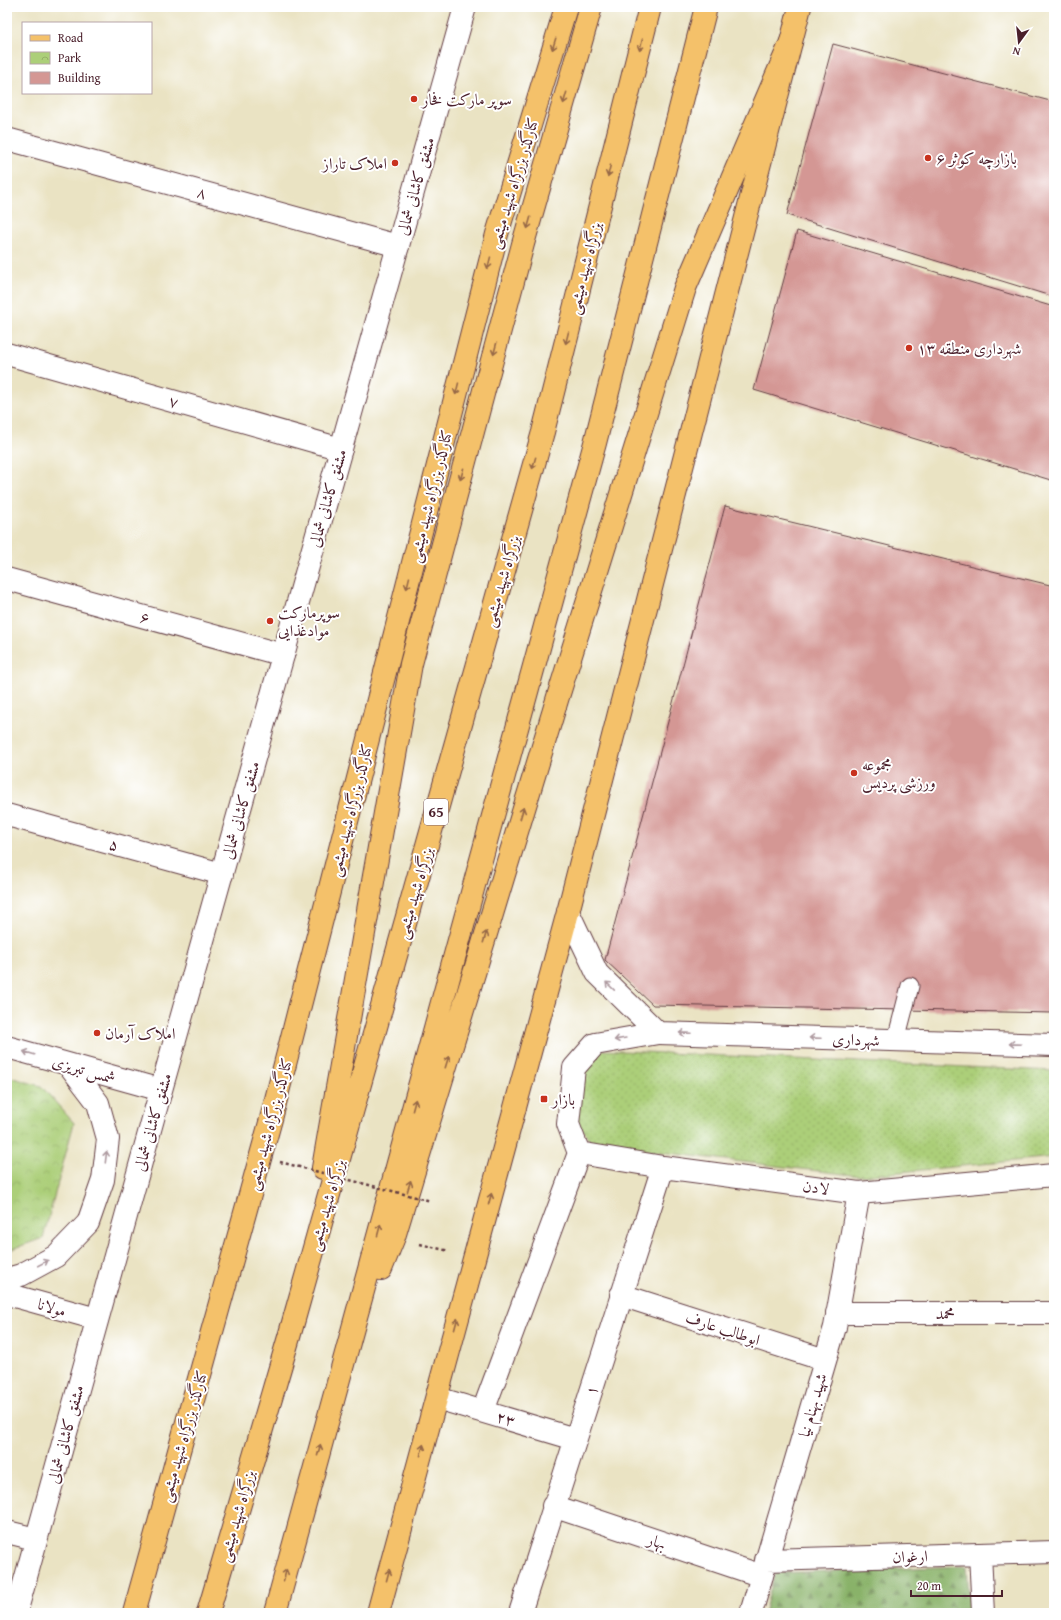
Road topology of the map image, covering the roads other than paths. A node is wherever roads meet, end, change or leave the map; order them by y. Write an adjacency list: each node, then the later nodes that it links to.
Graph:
1 (465, 7): 9 (street, مشفق کاشانی شمالی)
2 (566, 7): 47 (main road, کنارگذر بزرگراه شهید میثمی, one-way to 47)
3 (591, 7): 34 (main road, one-way to 34)
4 (650, 7): 34 (main road, بزرگراه شهید میثمی / 65, one-way to 34)
5 (706, 7): 35 (main road, one-way to 5)
6 (800, 7): 7 (main road)
7 (791, 42): 16 (main road); 35 (main road, one-way to 7)
8 (7, 138): 9 (street, ۸)
9 (398, 246): 11 (street, مشفق کاشانی شمالی)
10 (7, 354): 11 (street, ۷)
11 (341, 449): 13 (street, مشفق کاشانی شمالی)
12 (7, 579): 13 (street, ۶)
13 (283, 655): 15 (street, مشفق کاشانی شمالی)
14 (7, 815): 15 (street, ۵)
15 (222, 874): 23 (street, مشفق کاشانی شمالی)
16 (568, 912): 18 (street, one-way to 16); 37 (main road, one-way to 16)
17 (910, 986): 19 (lane)
18 (658, 1033): 19 (street, شهرداری, one-way to 18); 24 (street, شهرداری, one-way to 24)
19 (896, 1040): 20 (street, شهرداری, one-way to 19)
20 (1054, 1045)
21 (7, 1047): 22 (street, شمس تبریزی, one-way to 21)
22 (70, 1065): 23 (street, شمس تبریزی); 28 (street, one-way to 22)
23 (161, 1090): 33 (street, مشفق کاشانی شمالی)
24 (579, 1153): 25 (street, لادن); 38 (street)
25 (663, 1167): 27 (street, لادن); 30 (street, ۱)
26 (1054, 1175): 27 (street, لادن)
27 (859, 1193): 31 (street, شهید بهنام نیا)
28 (7, 1279)
29 (7, 1294): 33 (street, مولانا)
30 (621, 1295): 36 (street, ابوطالب عارف); 39 (street, ۱)
31 (837, 1313): 32 (street, محمد); 36 (street, شهید بهنام نیا)
32 (1052, 1313)
33 (97, 1319): 42 (street, مشفق کاشانی شمالی)
34 (289, 1337): 48 (main road, بزرگراه شهید میثمی / 65)
35 (346, 1353): 49 (main road, one-way to 35)
36 (825, 1360): 45 (street, شهید بهنام نیا)
37 (436, 1398): 38 (street, ۲۳); 50 (main road, one-way to 37)
38 (483, 1411): 39 (street, ۲۳)
39 (575, 1440): 40 (street, ۱)
40 (553, 1506): 45 (street, بهار); 51 (street, ۱)
41 (7, 1532): 42 (street)
42 (36, 1540): 46 (street, مشفق کاشانی شمالی)
43 (1054, 1552): 44 (street, ارغوان)
44 (980, 1554): 45 (street, ارغوان); 53 (street)
45 (764, 1568): 52 (street, شهید بهنام نیا)
46 (16, 1613)
47 (134, 1613)
48 (208, 1613)
49 (275, 1613)
50 (378, 1613)
51 (520, 1613)
52 (751, 1613)
53 (983, 1613)

